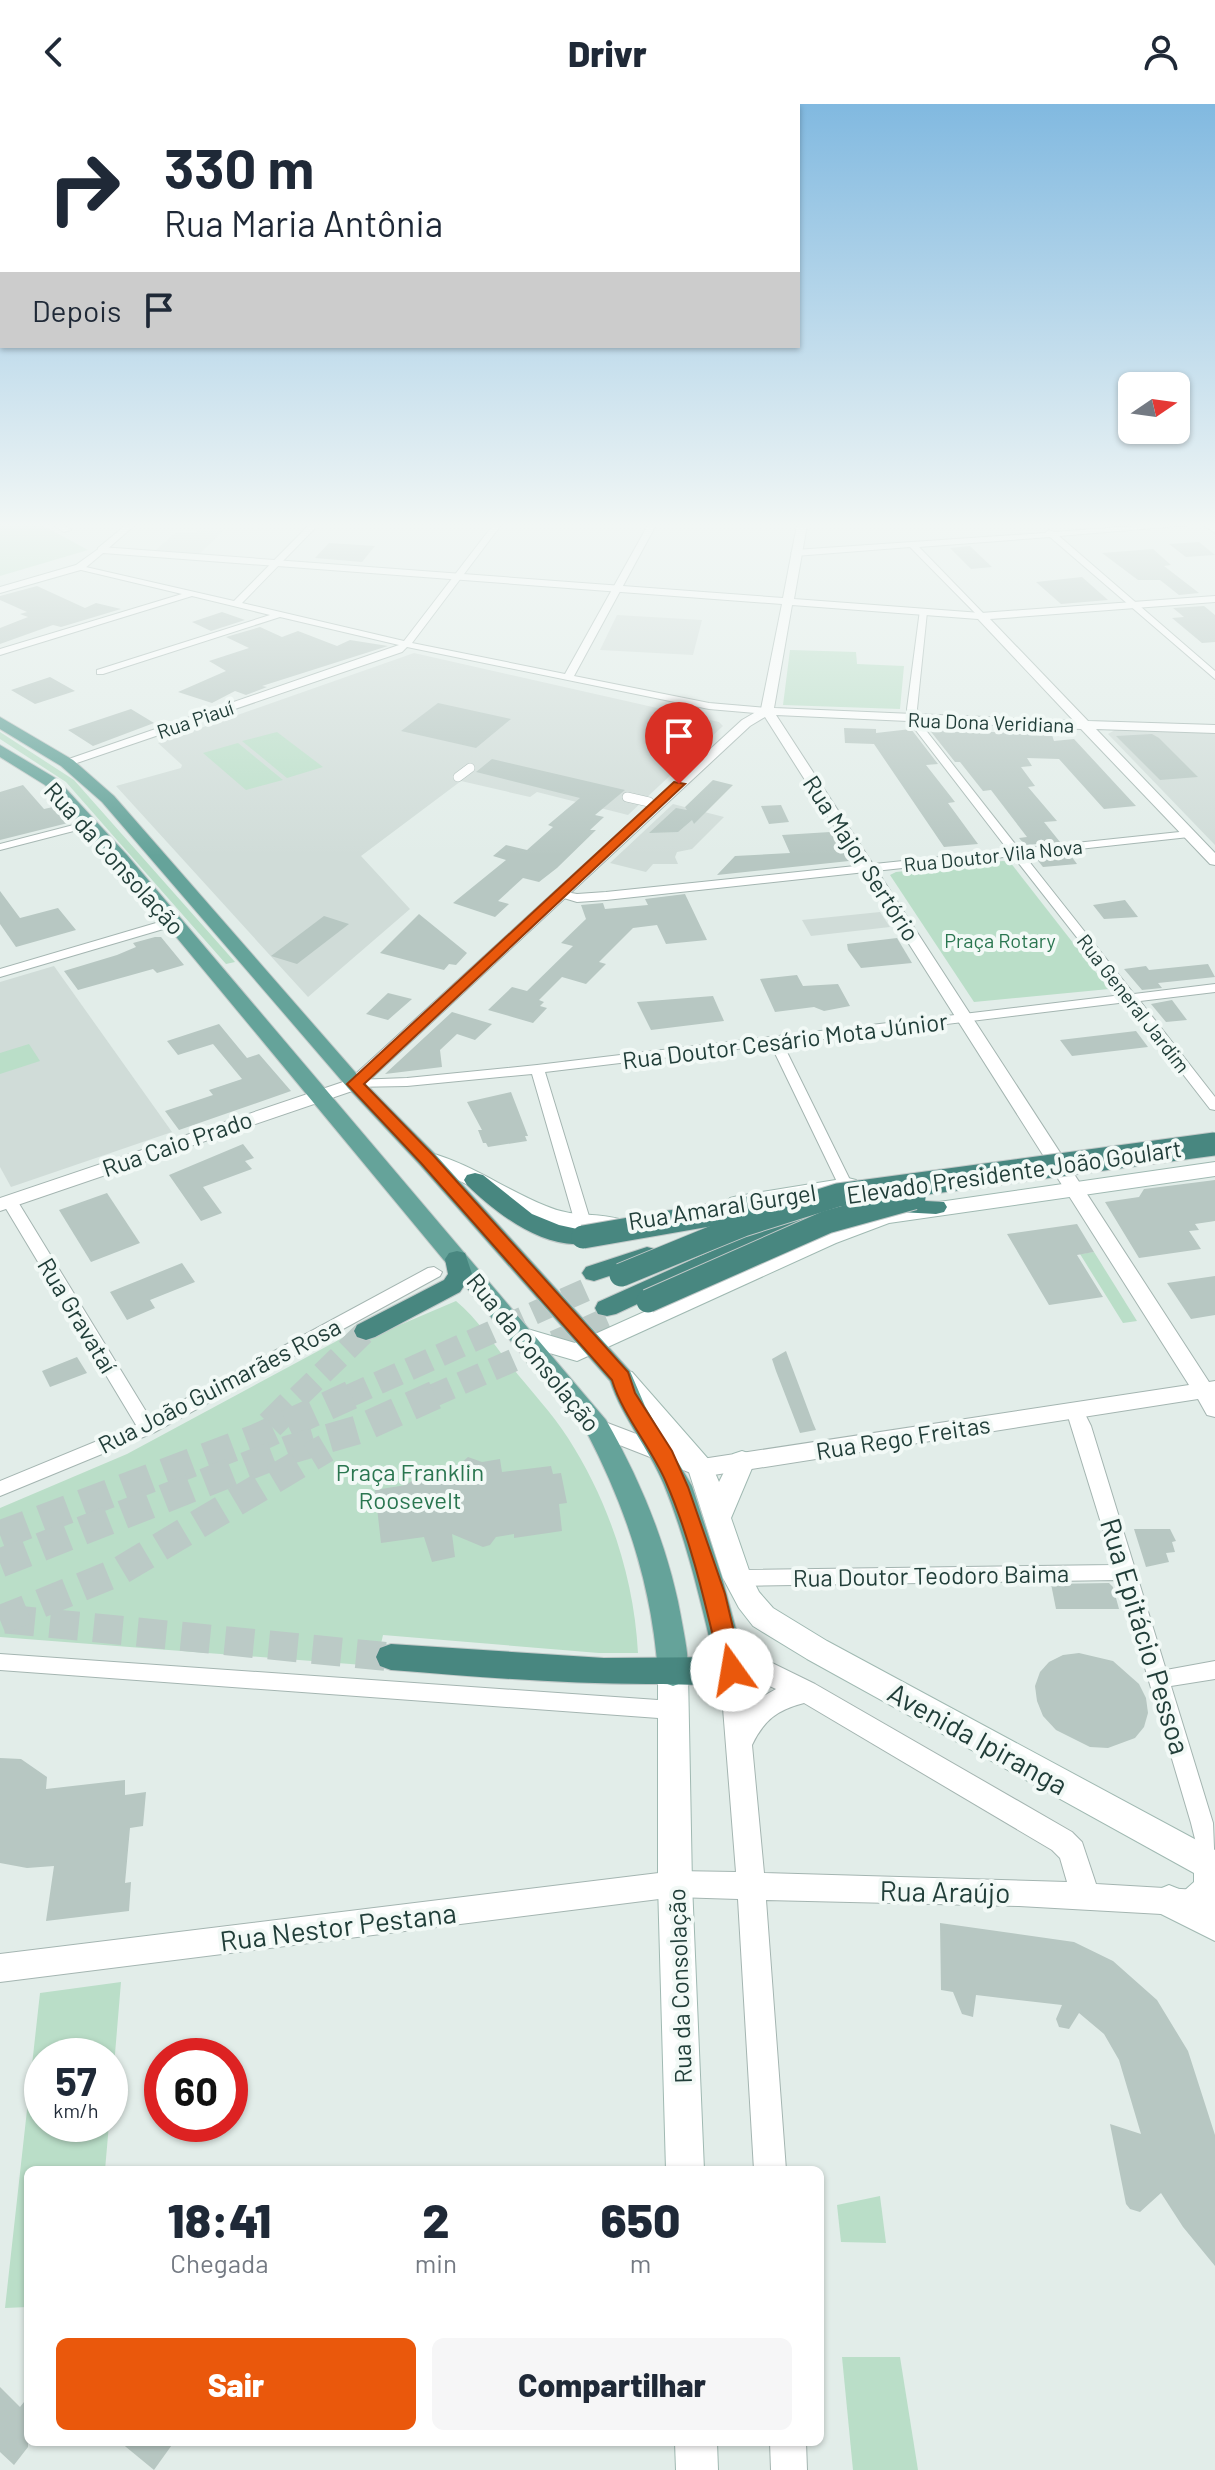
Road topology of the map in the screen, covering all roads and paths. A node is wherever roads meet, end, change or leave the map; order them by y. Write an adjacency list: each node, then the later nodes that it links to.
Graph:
1 (55, 635): 11 (street)
2 (215, 635): 12 (street)
3 (369, 635): 10 (street)
4 (414, 635): 10 (street, Rua Piauí)
5 (592, 635): 14 (street)
6 (781, 635): 15 (street)
7 (920, 635): 16 (street)
8 (999, 635): 18 (street)
9 (1168, 635): 13 (street)
10 (407, 644): 14 (street); 21 (street, Rua Piauí)
11 (0, 652)
12 (100, 672)
13 (1215, 676)
14 (568, 678): 15 (street)
15 (770, 717): 16 (street, Rua Dona Veridiana); 31 (street, Rua Major Sertório); 32 (street)
16 (914, 719): 18 (street, Rua Dona Veridiana); 29 (street, Rua General Jardim)
17 (0, 722): 21 (main road, Rua da Consolação)
18 (1084, 725): 19 (street, Rua Dona Veridiana); 27 (street)
19 (1215, 729)
20 (0, 750): 26 (main road, Rua da Consolação)
21 (67, 763): 40 (main road, Rua da Consolação)
22 (470, 768): 23 (street)
23 (458, 777)
24 (627, 797): 25 (street)
25 (649, 802)
26 (89, 824): 28 (street); 33 (main road, Rua da Consolação)
27 (1189, 834): 29 (street, Rua Doutor Vila Nova); 30 (street)
28 (0, 847)
29 (1016, 852): 31 (street, Rua Doutor Vila Nova); 36 (street, Rua General Jardim)
30 (1215, 861)
31 (868, 868): 32 (street, Rua Doutor Vila Nova); 37 (street, Rua Major Sertório)
32 (560, 895): 40 (street)
33 (173, 922): 34 (street); 41 (main road, Rua da Consolação)
34 (0, 973)
35 (1215, 988): 36 (street, Rua Doutor Cesário Mota Júnior)
36 (1131, 998): 37 (street, Rua Doutor Cesário Mota Júnior); 42 (street, Rua General Jardim)
37 (965, 1019): 38 (street, Rua Doutor Cesário Mota Júnior); 45 (street, Rua Major Sertório)
38 (775, 1040): 39 (street, Rua Doutor Cesário Mota Júnior); 52 (street)
39 (537, 1069): 40 (street, Rua Doutor Cesário Mota Júnior); 55 (street)
40 (355, 1084): 41 (street, Rua Caio Prado); 47 (main road, Rua da Consolação)
41 (316, 1095): 53 (street, Rua Caio Prado); 56 (main road, Rua da Consolação)
42 (1215, 1106)
43 (1215, 1134): 45 (main road, Rua Amaral Gurgel)
44 (1215, 1144): 52 (highway, Elevado Presidente João Goulart, bridge)
45 (1054, 1155): 50 (street, Rua Major Sertório); 52 (main road, Rua Amaral Gurgel)
46 (1215, 1158): 54 (highway, Elevado Presidente João Goulart, bridge)
47 (427, 1159): 49 (main road, Rua da Consolação); 60 (main road, Rua da Consolação)
48 (1215, 1169): 50 (main road, Rua Amaral Gurgel)
49 (475, 1180): 55 (highway)
50 (1075, 1188): 54 (main road, Rua Amaral Gurgel); 62 (street, Rua Major Sertório)
51 (812, 1190): 52 (main road, Rua Amaral Gurgel); 52 (highway, Elevado Presidente João Goulart, bridge); 55 (main road, Rua Amaral Gurgel)
52 (842, 1190): 55 (highway, bridge)
53 (5, 1204): 65 (street, Rua Gravataí)
54 (936, 1207): 60 (main road, Rua Amaral Gurgel)
55 (584, 1232)
56 (457, 1259): 58 (highway); 59 (main road, Rua da Consolação)
57 (434, 1272): 65 (street, Rua João Guimarães Rosa)
58 (366, 1331)
59 (524, 1337): 60 (main road, Rua Amaral Gurgel); 64 (main road, Rua da Consolação)
60 (594, 1344): 61 (main road, Rua da Consolação)
61 (621, 1377): 66 (main road, Rua da Consolação); 68 (main road, Rua da Consolação)
62 (1211, 1396): 63 (street, Rua Rego Freitas)
63 (1075, 1410): 67 (street, Rua Rego Freitas); 71 (street, Rua Epitácio Pessoa)
64 (597, 1427): 66 (street, Rua Rego Freitas); 78 (main road, Rua da Consolação)
65 (147, 1428): 69 (street, Rua João Guimarães Rosa)
66 (665, 1456): 68 (street, Rua Rego Freitas); 73 (main road, Rua da Consolação)
67 (742, 1461): 68 (street, Rua Rego Freitas); 70 (main road)
68 (701, 1468): 70 (main road, Rua da Consolação)
69 (0, 1489)
70 (717, 1519): 72 (main road, Rua da Consolação)
71 (1126, 1572): 72 (street, Rua Doutor Teodoro Baima); 79 (street, Rua Epitácio Pessoa)
72 (743, 1589): 83 (main road, Avenida Ipiranga)
73 (723, 1631): 76 (main road, Rua da Consolação); 80 (street, Avenida Ipiranga)
74 (391, 1657): 78 (highway)
75 (0, 1662): 81 (street)
76 (732, 1670): 78 (highway); 82 (street, Rua da Consolação)
77 (1215, 1670): 79 (street)
78 (673, 1673): 81 (main road, Rua da Consolação)
79 (1160, 1679): 83 (street, Rua Epitácio Pessoa)
80 (806, 1692): 82 (street); 86 (street, Avenida Ipiranga)
81 (672, 1710): 84 (main road, Rua da Consolação)
82 (740, 1743): 85 (street, Rua da Consolação)
83 (1213, 1866): 87 (main road)
84 (675, 1884): 85 (street, Rua Araújo); 88 (street, Rua Nestor Pestana); 89 (main road, Rua da Consolação)
85 (751, 1886): 86 (street, Rua Araújo); 90 (street, Rua da Consolação)
86 (1085, 1895): 87 (street, Rua Araújo)
87 (1199, 1908)
88 (0, 1968)
89 (685, 2166)
90 (770, 2166)
91 (696, 2446): 93 (main road)
92 (788, 2446): 94 (street)
93 (697, 2470)
94 (789, 2470)

